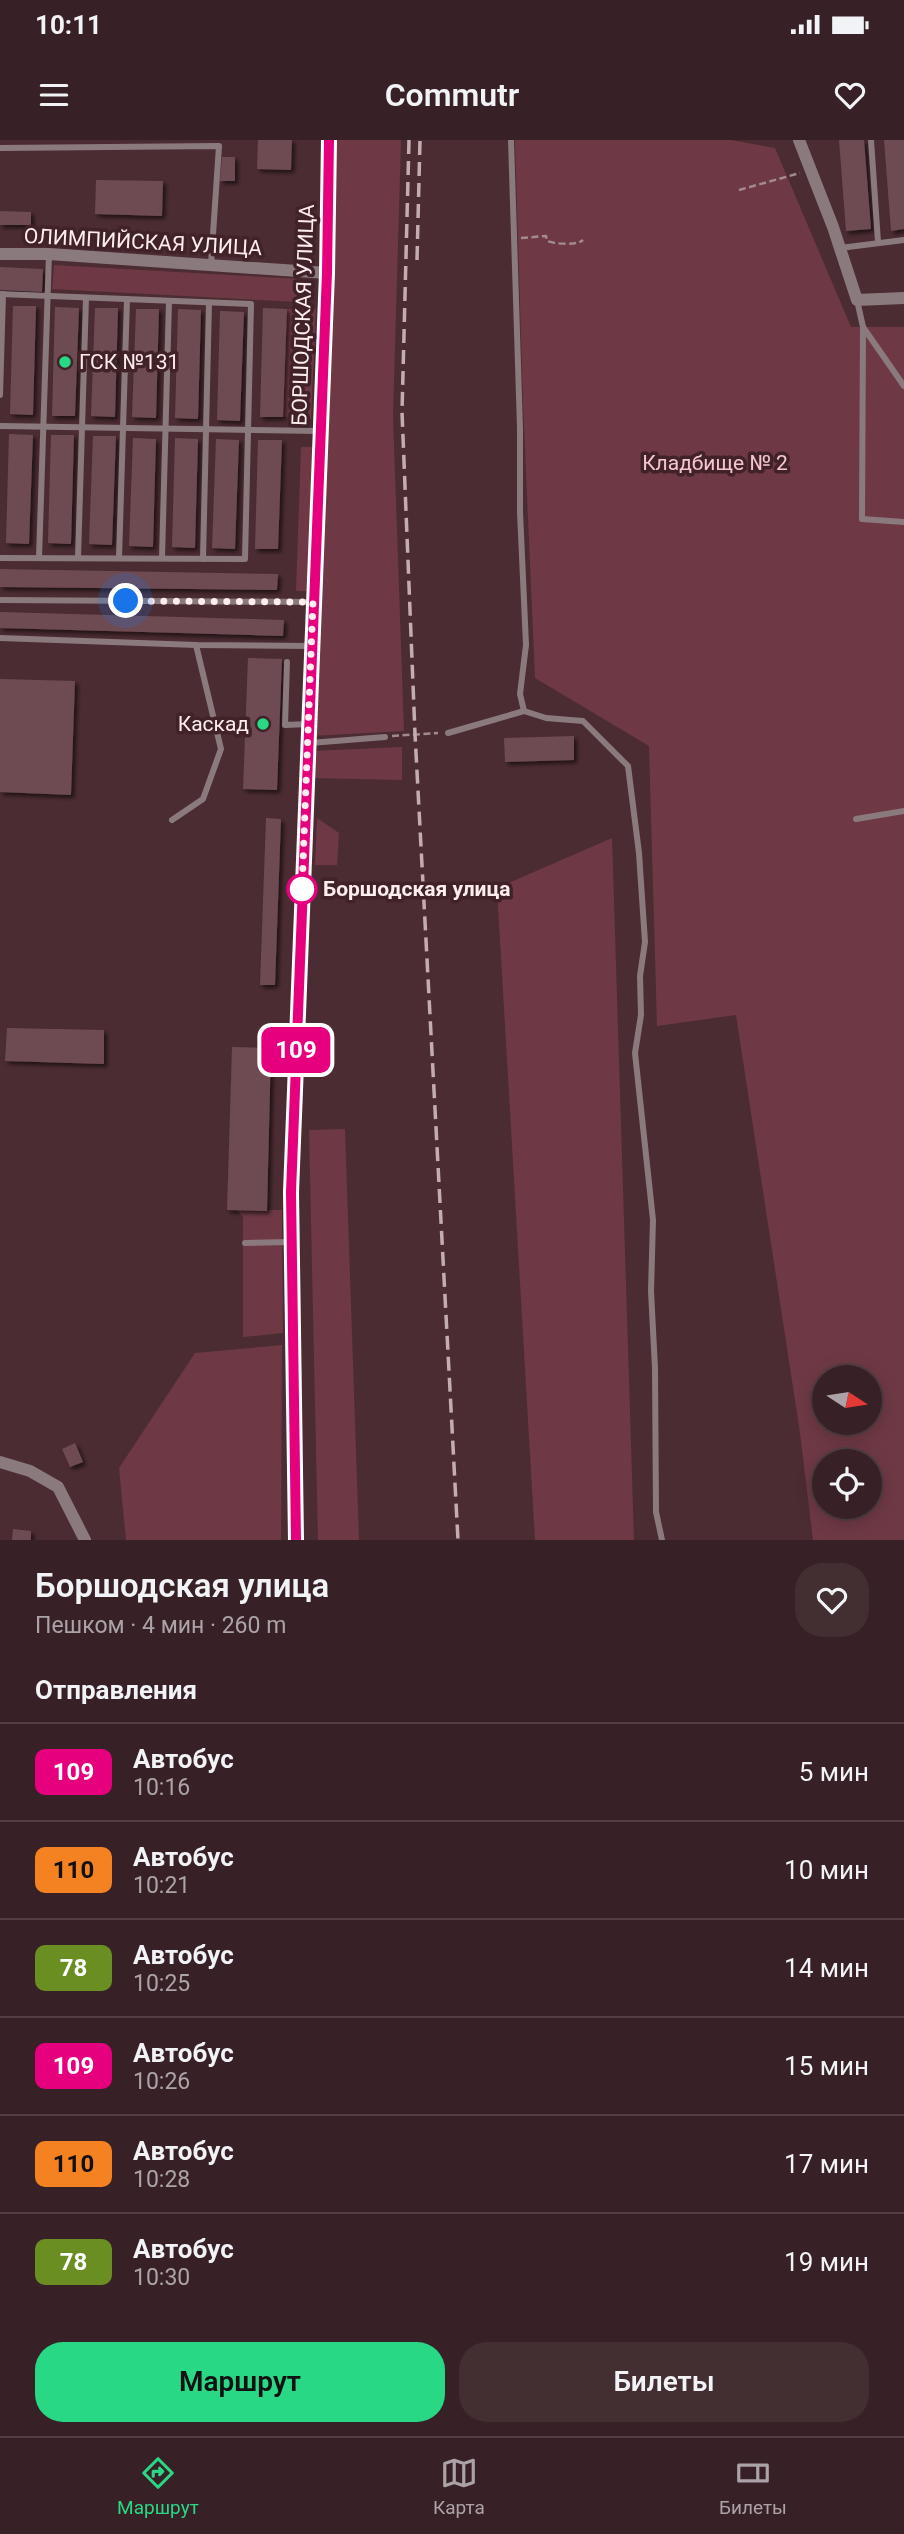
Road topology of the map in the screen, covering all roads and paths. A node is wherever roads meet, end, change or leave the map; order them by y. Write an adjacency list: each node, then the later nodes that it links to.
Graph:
1 (329, 140): 16 (street, БОРШОДСКАЯ УЛИЦА)
2 (511, 140): 8 (lane)
3 (799, 140): 6 (street)
4 (870, 140): 11 (lane)
5 (0, 148): 15 (lane)
6 (810, 171): 7 (path); 12 (street)
7 (739, 190)
8 (514, 240): 9 (path); 49 (lane)
9 (583, 240)
10 (904, 240): 11 (lane)
11 (878, 242): 12 (lane)
12 (839, 248): 22 (street)
13 (0, 254): 14 (street, ОЛИМПИЙСКАЯ УЛИЦА)
14 (49, 254): 15 (street, ОЛИМПИЙСКАЯ УЛИЦА); 18 (lane)
15 (211, 264): 16 (street, ОЛИМПИЙСКАЯ УЛИЦА)
16 (327, 273): 35 (street, БОРШОДСКАЯ УЛИЦА)
17 (2, 294): 18 (lane); 27 (lane)
18 (47, 296): 19 (lane); 29 (lane)
19 (86, 298): 21 (lane); 30 (lane)
20 (904, 298): 22 (street)
21 (127, 299): 23 (lane); 31 (lane)
22 (856, 299): 25 (lane)
23 (169, 301): 24 (lane); 32 (lane)
24 (209, 303): 33 (lane); 34 (lane)
25 (863, 327): 26 (lane); 36 (lane)
26 (904, 386)
27 (0, 395)
28 (0, 426): 29 (lane)
29 (43, 426): 30 (lane); 38 (lane)
30 (82, 427): 31 (lane); 39 (lane)
31 (123, 428): 32 (lane); 40 (lane)
32 (165, 428): 33 (lane); 41 (lane)
33 (206, 429): 34 (lane); 42 (lane)
34 (248, 429): 35 (lane); 42 (lane)
35 (320, 430): 44 (street, БОРШОДСКАЯ УЛИЦА)
36 (904, 522)
37 (0, 558): 38 (lane)
38 (39, 558): 39 (lane)
39 (78, 558): 40 (lane)
40 (119, 558): 41 (lane)
41 (162, 558): 42 (lane)
42 (203, 558)
43 (0, 600): 44 (lane)
44 (313, 602): 47 (street, БОРШОДСКАЯ УЛИЦА)
45 (0, 638): 46 (lane)
46 (196, 645): 47 (lane); 56 (lane)
47 (311, 646): 50 (street, БОРШОДСКАЯ УЛИЦА)
48 (287, 662): 50 (lane)
49 (524, 711): 51 (lane); 64 (lane)
50 (308, 724): 53 (street, БОРШОДСКАЯ УЛИЦА)
51 (449, 733): 52 (path)
52 (385, 737): 53 (lane)
53 (307, 743): 58 (street, БОРШОДСКАЯ УЛИЦА)
54 (904, 811): 55 (lane)
55 (856, 819)
56 (173, 820)
57 (271, 1065): 58 (lane)
58 (295, 1066): 59 (street, БОРШОДСКАЯ УЛИЦА)
59 (290, 1242): 60 (lane); 63 (street, БОРШОДСКАЯ УЛИЦА)
60 (245, 1243)
61 (0, 1462): 62 (street)
62 (85, 1540)
63 (296, 1540)
64 (662, 1540)

